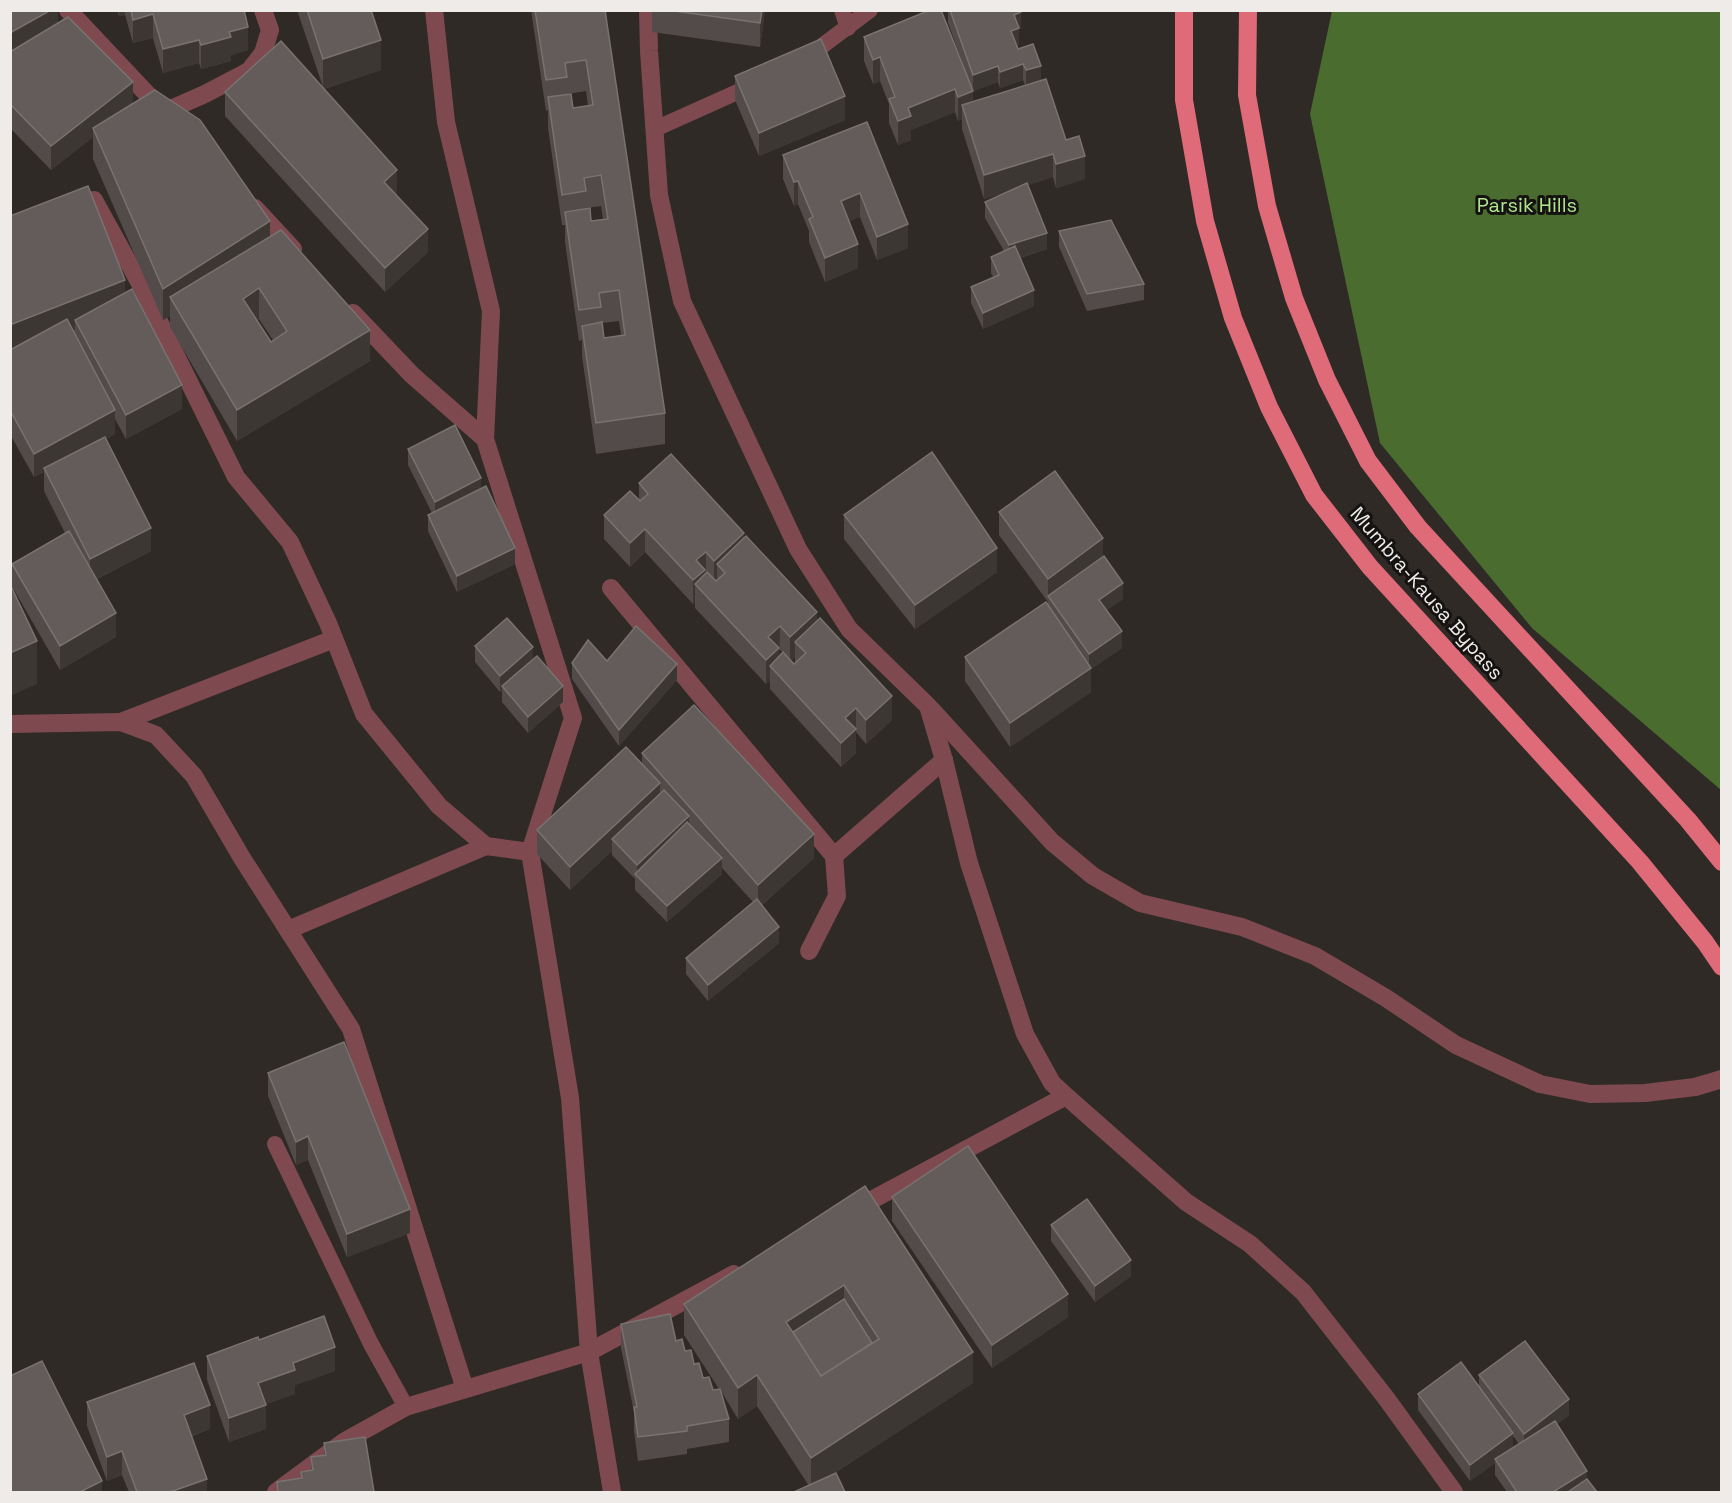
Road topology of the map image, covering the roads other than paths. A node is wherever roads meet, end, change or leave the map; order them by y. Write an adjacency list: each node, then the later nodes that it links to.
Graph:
1 (68, 10): 12 (street)
2 (263, 10): 12 (street)
3 (434, 10): 19 (street)
4 (648, 10): 14 (street)
5 (842, 10): 9 (lane)
6 (870, 10): 9 (lane)
7 (1184, 10): 32 (highway, Mumbra-Kausa Bypass)
8 (1248, 10): 29 (highway, Mumbra-Kausa Bypass)
9 (848, 28): 10 (lane)
10 (796, 65)
11 (765, 80): 14 (lane)
12 (164, 112): 13 (street)
13 (180, 129)
14 (655, 129): 22 (street)
15 (244, 197): 17 (street)
16 (54, 215): 21 (street)
17 (308, 265)
18 (340, 299): 19 (street)
19 (485, 439): 27 (street)
20 (611, 588): 28 (street)
21 (334, 639): 23 (street); 26 (street)
22 (928, 706): 25 (street); 33 (street)
23 (121, 722): 24 (street); 30 (street)
24 (10, 724)
25 (944, 760): 28 (street); 34 (street)
26 (486, 846): 27 (street); 30 (street)
27 (530, 852): 38 (street)
28 (834, 856): 31 (street)
29 (1722, 862)
30 (288, 930): 39 (street)
31 (809, 951)
32 (1722, 967)
33 (1722, 1079)
34 (1066, 1096): 36 (street); 43 (street)
35 (275, 1144): 40 (lane)
36 (838, 1218)
37 (744, 1268): 38 (street)
38 (589, 1352): 39 (street); 42 (street)
39 (465, 1389): 40 (street)
40 (406, 1407): 41 (street)
41 (276, 1492)
42 (612, 1492)
43 (1454, 1492)

